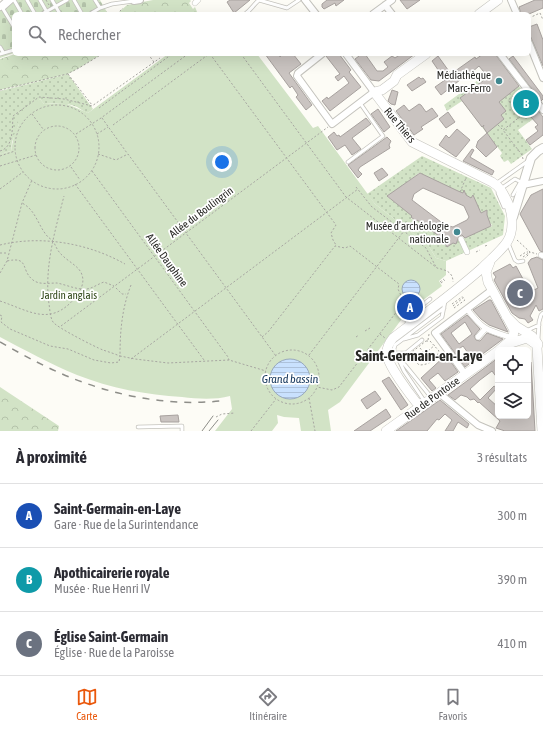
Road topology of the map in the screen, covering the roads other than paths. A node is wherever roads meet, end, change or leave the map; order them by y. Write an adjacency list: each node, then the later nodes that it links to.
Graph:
1 (8, 0): 17 (street)
2 (13, 0): 19 (lane); 32 (lane)
3 (27, 0): 20 (lane)
4 (40, 0): 21 (lane)
5 (52, 0): 16 (lane)
6 (67, 0): 16 (lane)
7 (74, 0): 24 (lane)
8 (96, 0): 18 (lane)
9 (299, 0): 26 (lane)
10 (305, 0): 27 (street)
11 (392, 0): 15 (street)
12 (498, 0): 30 (main road)
13 (511, 0): 31 (street)
14 (134, 1): 18 (lane)
15 (385, 5): 28 (street); 29 (street)
16 (56, 6): 22 (lane); 23 (lane)
17 (0, 7)
18 (100, 8): 25 (lane)
19 (21, 12)
20 (34, 12)
21 (46, 12)
22 (48, 12)
23 (59, 12)
24 (81, 12)
25 (93, 12)
26 (248, 12)
27 (314, 12)
28 (376, 12)
29 (390, 12)
30 (482, 12)
31 (516, 12)
32 (12, 24)
33 (0, 47): 36 (lane)
34 (531, 49): 41 (street)
35 (12, 50): 36 (lane)
36 (2, 53)
37 (319, 56): 43 (street)
38 (347, 56): 42 (street, Rue Thiers)
39 (423, 56): 42 (main road)
40 (502, 56): 44 (street)
41 (543, 78)
42 (374, 92): 43 (street); 50 (main road, Rue Thiers)
43 (360, 103): 47 (lane)
44 (543, 110)
45 (543, 148): 46 (street)
46 (527, 158): 49 (street); 50 (lane)
47 (348, 162)
48 (543, 181): 49 (street)
49 (522, 184): 50 (street); 50 (lane)
50 (504, 191): 51 (lane); 52 (main road); 52 (street)
51 (504, 207)
52 (513, 217): 53 (main road)
53 (509, 238): 56 (lane); 57 (main road)
54 (461, 239): 55 (street)
55 (467, 252)
56 (522, 258)
57 (491, 259): 58 (main road); 59 (main road)
58 (473, 276): 59 (main road); 61 (main road)
59 (490, 286): 63 (street); 65 (main road)
60 (430, 299): 66 (lane)
61 (450, 303): 62 (lane); 66 (main road)
62 (444, 308): 71 (lane); 71 (lane)
63 (466, 309): 68 (street); 79 (street)
64 (543, 313): 67 (lane)
65 (508, 319): 69 (main road); 73 (main road)
66 (409, 325): 77 (main road)
67 (539, 325): 69 (lane); 74 (lane)
68 (485, 329): 70 (street); 73 (street)
69 (524, 331): 74 (main road)
70 (478, 338)
71 (403, 339): 77 (lane)
72 (422, 340): 77 (lane)
73 (510, 342): 74 (main road, Rue de Pontoise); 75 (main road, Rue de Pontoise)
74 (537, 345): 81 (main road)
75 (502, 347)
76 (495, 352): 79 (main road, Rue de Pontoise)
77 (390, 354): 78 (lane); 80 (main road)
78 (398, 358): 80 (lane); 80 (lane)
79 (465, 374): 80 (main road, Rue de Pontoise)
80 (427, 400): 83 (street); 85 (main road, Rue de Pontoise)
81 (542, 421): 87 (main road)
82 (138, 427): 84 (lane)
83 (484, 430): 86 (street)
84 (182, 431)
85 (386, 431)
86 (492, 431)
87 (542, 431)

